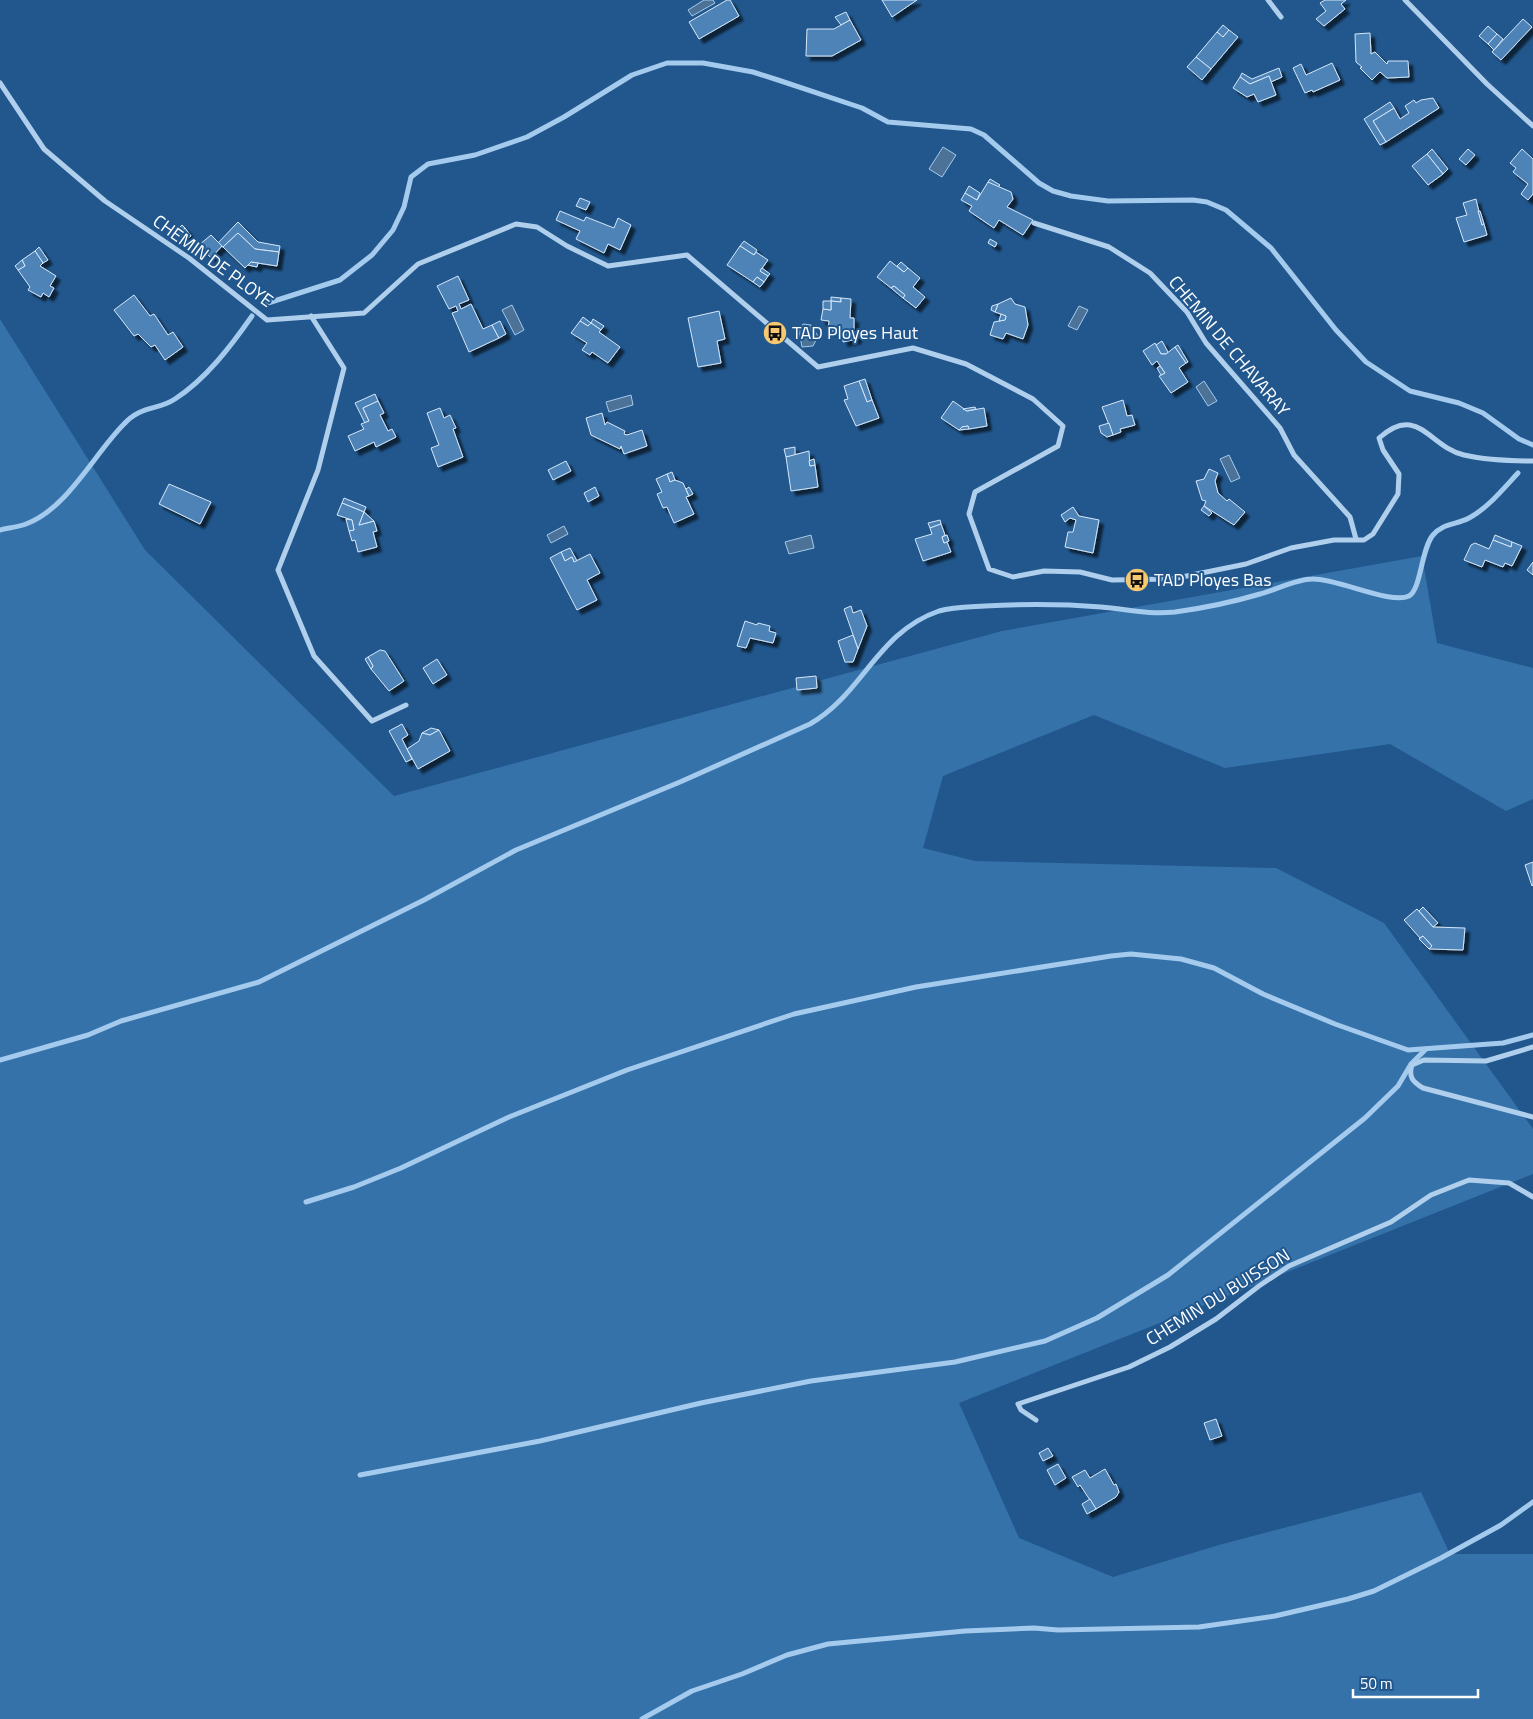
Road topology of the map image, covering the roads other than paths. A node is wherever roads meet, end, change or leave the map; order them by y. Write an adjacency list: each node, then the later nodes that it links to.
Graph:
1 (1268, 0): 3 (street)
2 (1405, 0): 5 (street)
3 (1281, 17)
4 (0, 83): 7 (street, CHEMIN DE PLOYE)
5 (1533, 126)
6 (1034, 224): 9 (street, CHEMIN DE CHAVARAY)
7 (311, 316): 9 (street, CHEMIN DE PLOYE); 10 (street)
8 (1533, 460): 9 (street, CHEMIN DE PLOYE)
9 (1356, 540)
10 (406, 705)
11 (1533, 1047): 12 (street)
12 (1533, 1117)
13 (1533, 1197): 14 (street, CHEMIN DU BUISSON)
14 (1036, 1420)

